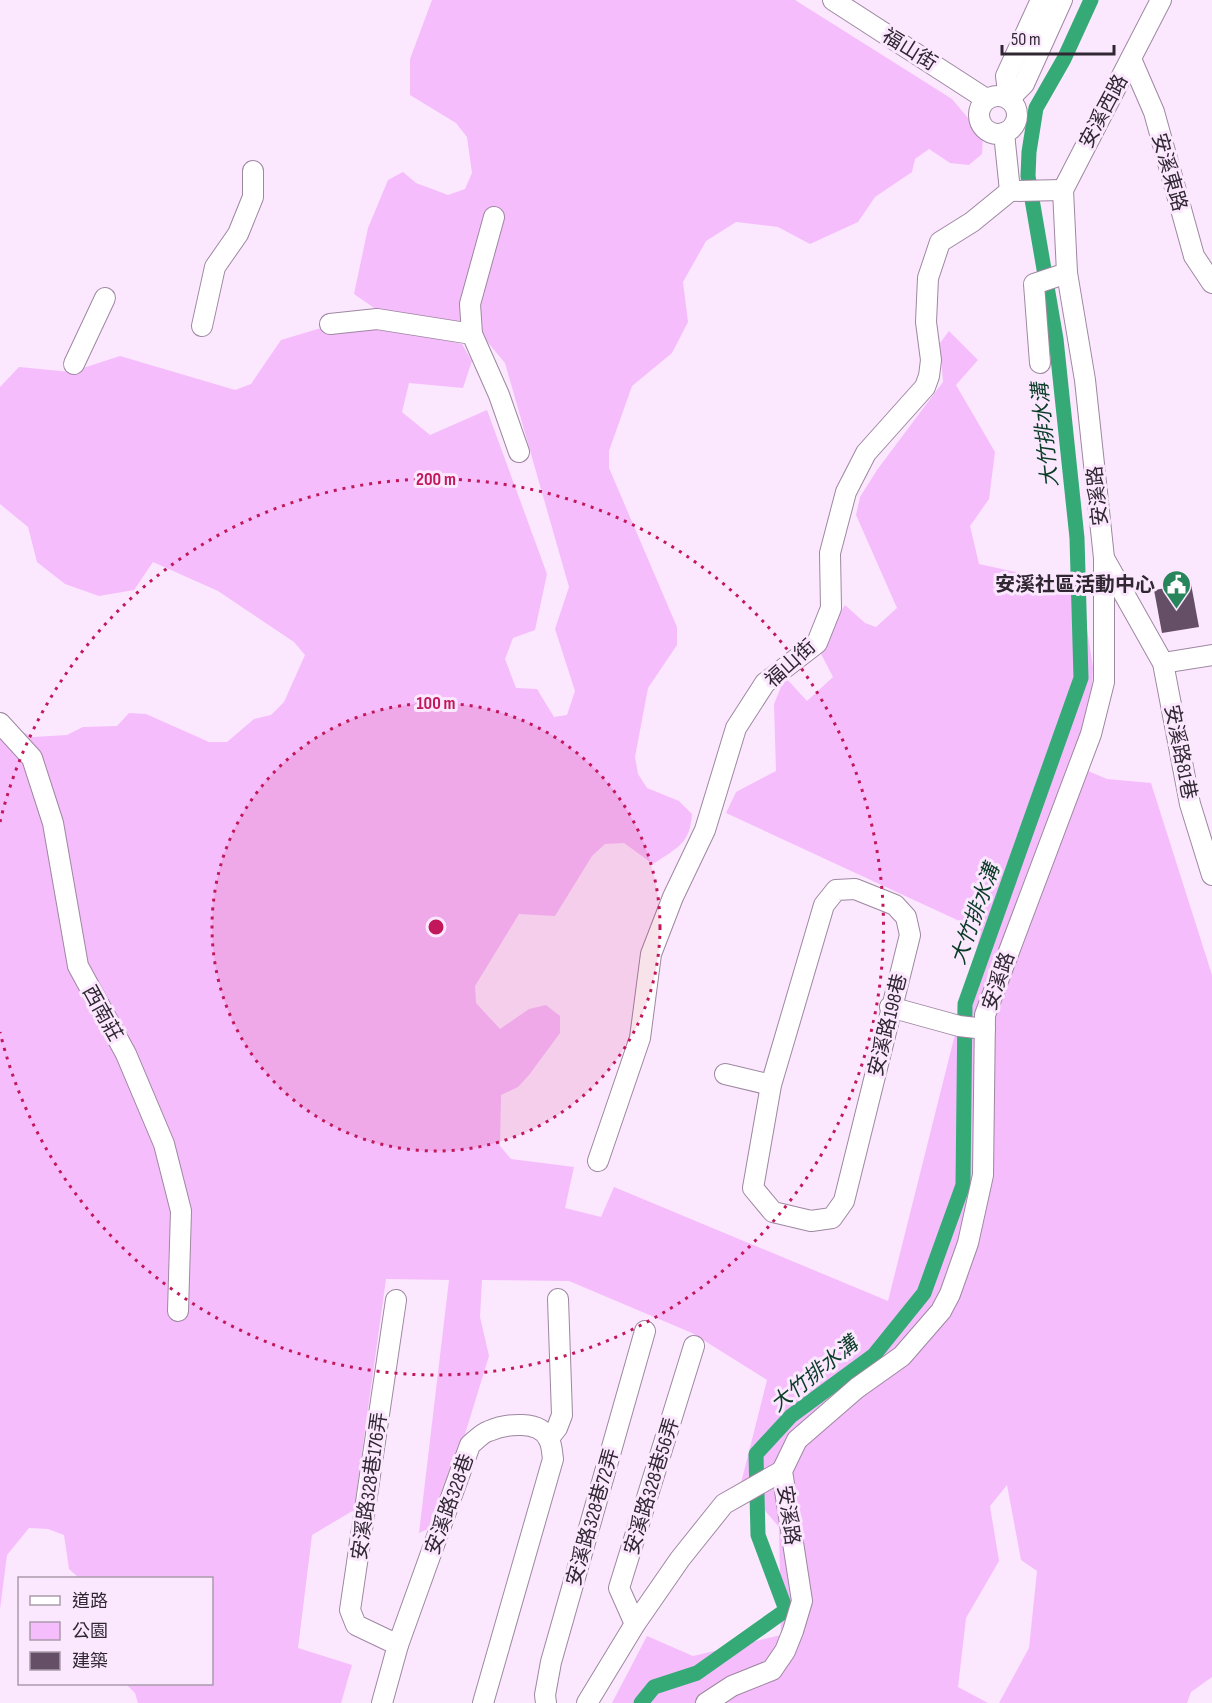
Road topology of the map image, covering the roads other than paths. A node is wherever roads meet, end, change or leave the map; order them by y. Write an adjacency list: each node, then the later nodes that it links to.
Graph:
1 (833, 0): 6 (street, 福山街)
2 (1041, 0): 7 (street)
3 (1062, 0): 7 (street)
4 (1161, 0): 5 (street, 安溪西路)
5 (1131, 59): 10 (street, 安溪西路); 14 (street, 安溪東路)
6 (986, 99): 7 (street); 8 (street)
7 (1009, 99): 8 (street)
8 (1004, 133): 11 (street)
9 (253, 171): 17 (street)
10 (1063, 190): 11 (street); 13 (street, 安溪路)
11 (1010, 191): 31 (street, 福山街)
12 (494, 217): 18 (street)
13 (1064, 275): 19 (street); 22 (street, 安溪路)
14 (1212, 283)
15 (105, 298): 20 (street)
16 (330, 324): 18 (street)
17 (201, 326)
18 (472, 334): 21 (street)
19 (1040, 363)
20 (74, 364)
21 (519, 452)
22 (1104, 558): 24 (street, 安溪路81巷); 28 (street, 安溪路)
23 (1212, 655): 24 (street)
24 (1163, 663): 26 (street, 安溪路81巷)
25 (0, 723): 34 (street, 西南莊)
26 (1212, 875)
27 (890, 1007): 28 (street); 30 (street, 安溪路198巷); 30 (street, 安溪路198巷)
28 (973, 1028): 38 (street, 安溪路)
29 (725, 1074): 30 (street)
30 (771, 1085)
31 (598, 1161)
32 (396, 1299): 40 (street, 安溪路328巷176弄)
33 (558, 1299): 37 (street)
34 (178, 1311)
35 (645, 1332): 43 (street, 安溪路328巷72弄)
36 (694, 1346): 39 (street, 安溪路328巷56弄)
37 (549, 1438): 40 (street, 安溪路328巷); 42 (street)
38 (782, 1471): 39 (street); 45 (street, 安溪路)
39 (635, 1624): 44 (street)
40 (398, 1645): 41 (street, 安溪路328巷)
41 (382, 1703)
42 (483, 1703)
43 (546, 1703)
44 (587, 1703)
45 (706, 1703)

